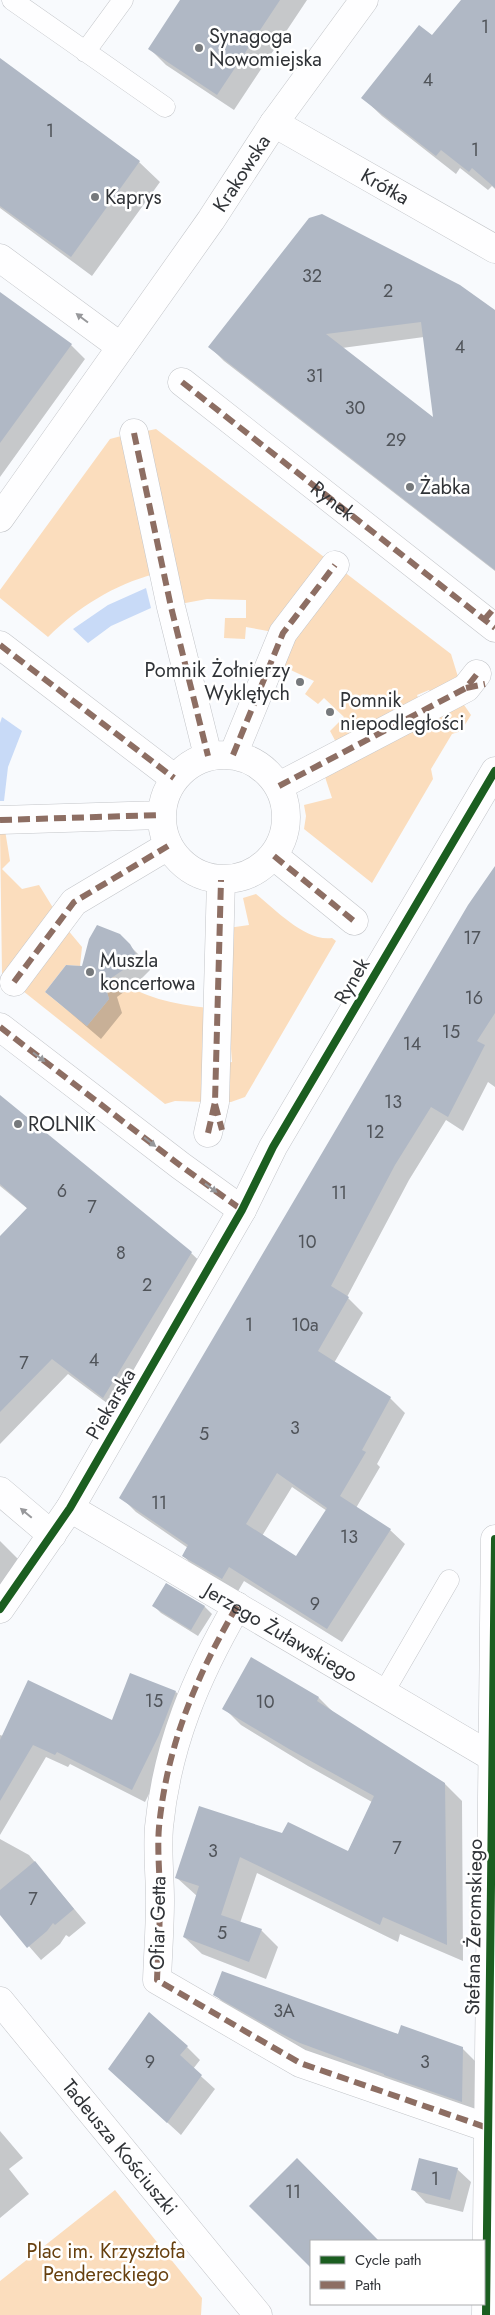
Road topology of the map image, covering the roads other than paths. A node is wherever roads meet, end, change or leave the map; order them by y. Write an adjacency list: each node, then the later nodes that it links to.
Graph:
1 (12, 0): 4 (lane)
2 (123, 0): 4 (lane)
3 (364, 0): 6 (street, Krakowska)
4 (85, 52): 5 (lane)
5 (165, 107)
6 (274, 123): 7 (street, Krótka); 9 (street, Krakowska)
7 (495, 249)
8 (0, 258): 9 (street, one-way to 8)
9 (121, 347): 12 (street)
10 (182, 382): 14 (street, Rynek)
11 (134, 434): 17 (street)
12 (0, 518)
13 (335, 565): 17 (street)
14 (491, 618)
15 (0, 645): 19 (street)
16 (476, 682): 20 (street)
17 (220, 755): 19 (street); 20 (street)
18 (495, 771): 30 (street, Rynek)
19 (174, 778): 21 (street)
20 (278, 786): 24 (street)
21 (161, 815): 22 (street); 23 (street)
22 (0, 820)
23 (168, 846): 25 (street); 27 (street)
24 (274, 856): 25 (street); 26 (street)
25 (221, 880): 29 (street)
26 (354, 921)
27 (14, 982)
28 (0, 1027): 30 (street, one-way to 30)
29 (215, 1132)
30 (242, 1210): 32 (street, Piekarska)
31 (0, 1491): 33 (street, one-way to 31)
32 (70, 1508): 33 (street, Piekarska); 36 (street, Jerzego Żuławskiego)
33 (52, 1535): 37 (street, Piekarska)
34 (495, 1539): 39 (street, Stefana Żeromskiego)
35 (449, 1580): 38 (lane)
36 (238, 1606): 38 (street, Jerzego Żuławskiego); 41 (street, Ofiar Getta)
37 (0, 1609)
38 (384, 1692): 39 (street, Jerzego Żuławskiego)
39 (492, 1757): 41 (street, Stefana Żeromskiego)
40 (0, 2001): 42 (street, Tadeusza Kościuszki)
41 (488, 2128): 43 (street, Stefana Żeromskiego)
42 (258, 2315)
43 (486, 2315)

